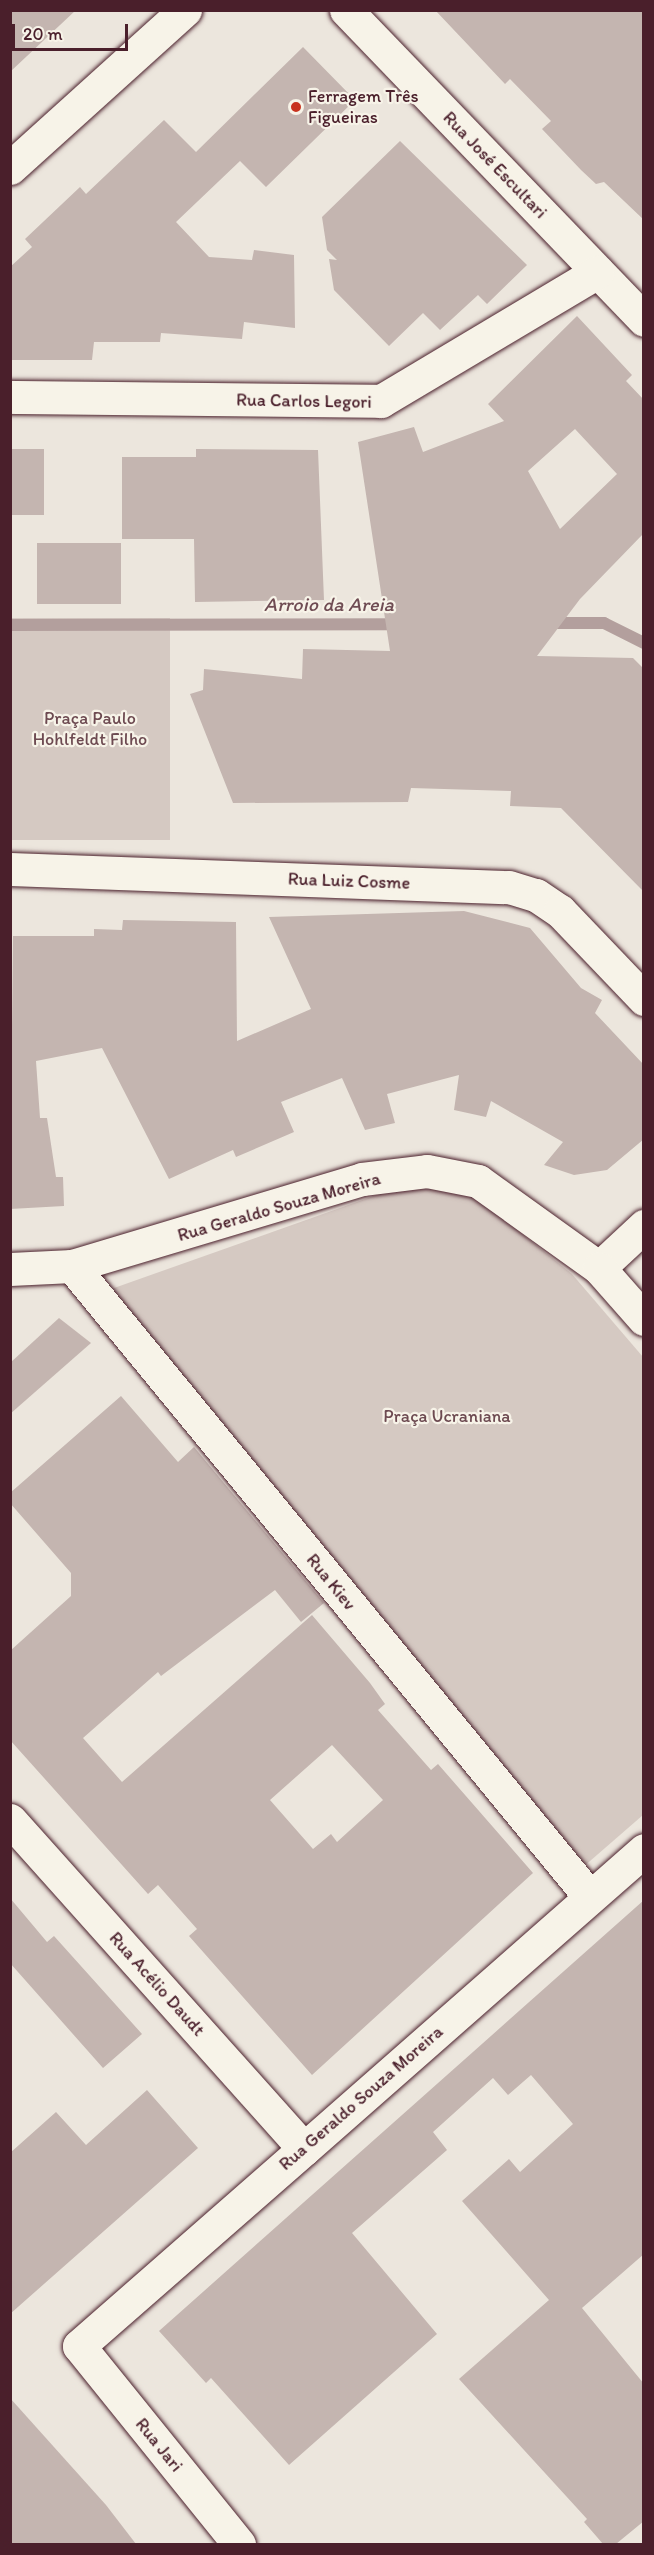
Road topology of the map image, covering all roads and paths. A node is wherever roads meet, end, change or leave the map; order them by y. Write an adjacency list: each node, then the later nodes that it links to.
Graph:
1 (185, 10): 3 (street)
2 (346, 10): 4 (street, Rua José Escultari)
3 (10, 168)
4 (597, 272): 5 (street, Rua José Escultari); 6 (street, Rua Carlos Legori)
5 (644, 320)
6 (10, 397)
7 (10, 869): 8 (street, Rua Luiz Cosme)
8 (644, 999)
9 (644, 1226): 11 (street)
10 (72, 1266): 11 (street, Rua Geraldo Souza Moreira); 12 (street, Rua Geraldo Souza Moreira); 16 (street, Rua Kiev)
11 (599, 1268): 13 (street, Rua Geraldo Souza Moreira)
12 (10, 1269)
13 (644, 1319)
14 (10, 1820): 17 (street, Rua Acélio Daudt)
15 (644, 1850): 16 (street, Rua Geraldo Souza Moreira)
16 (590, 1897): 17 (street, Rua Geraldo Souza Moreira)
17 (304, 2149): 18 (street, Rua Geraldo Souza Moreira)
18 (79, 2346): 19 (street, Rua Jari)
19 (239, 2544)

